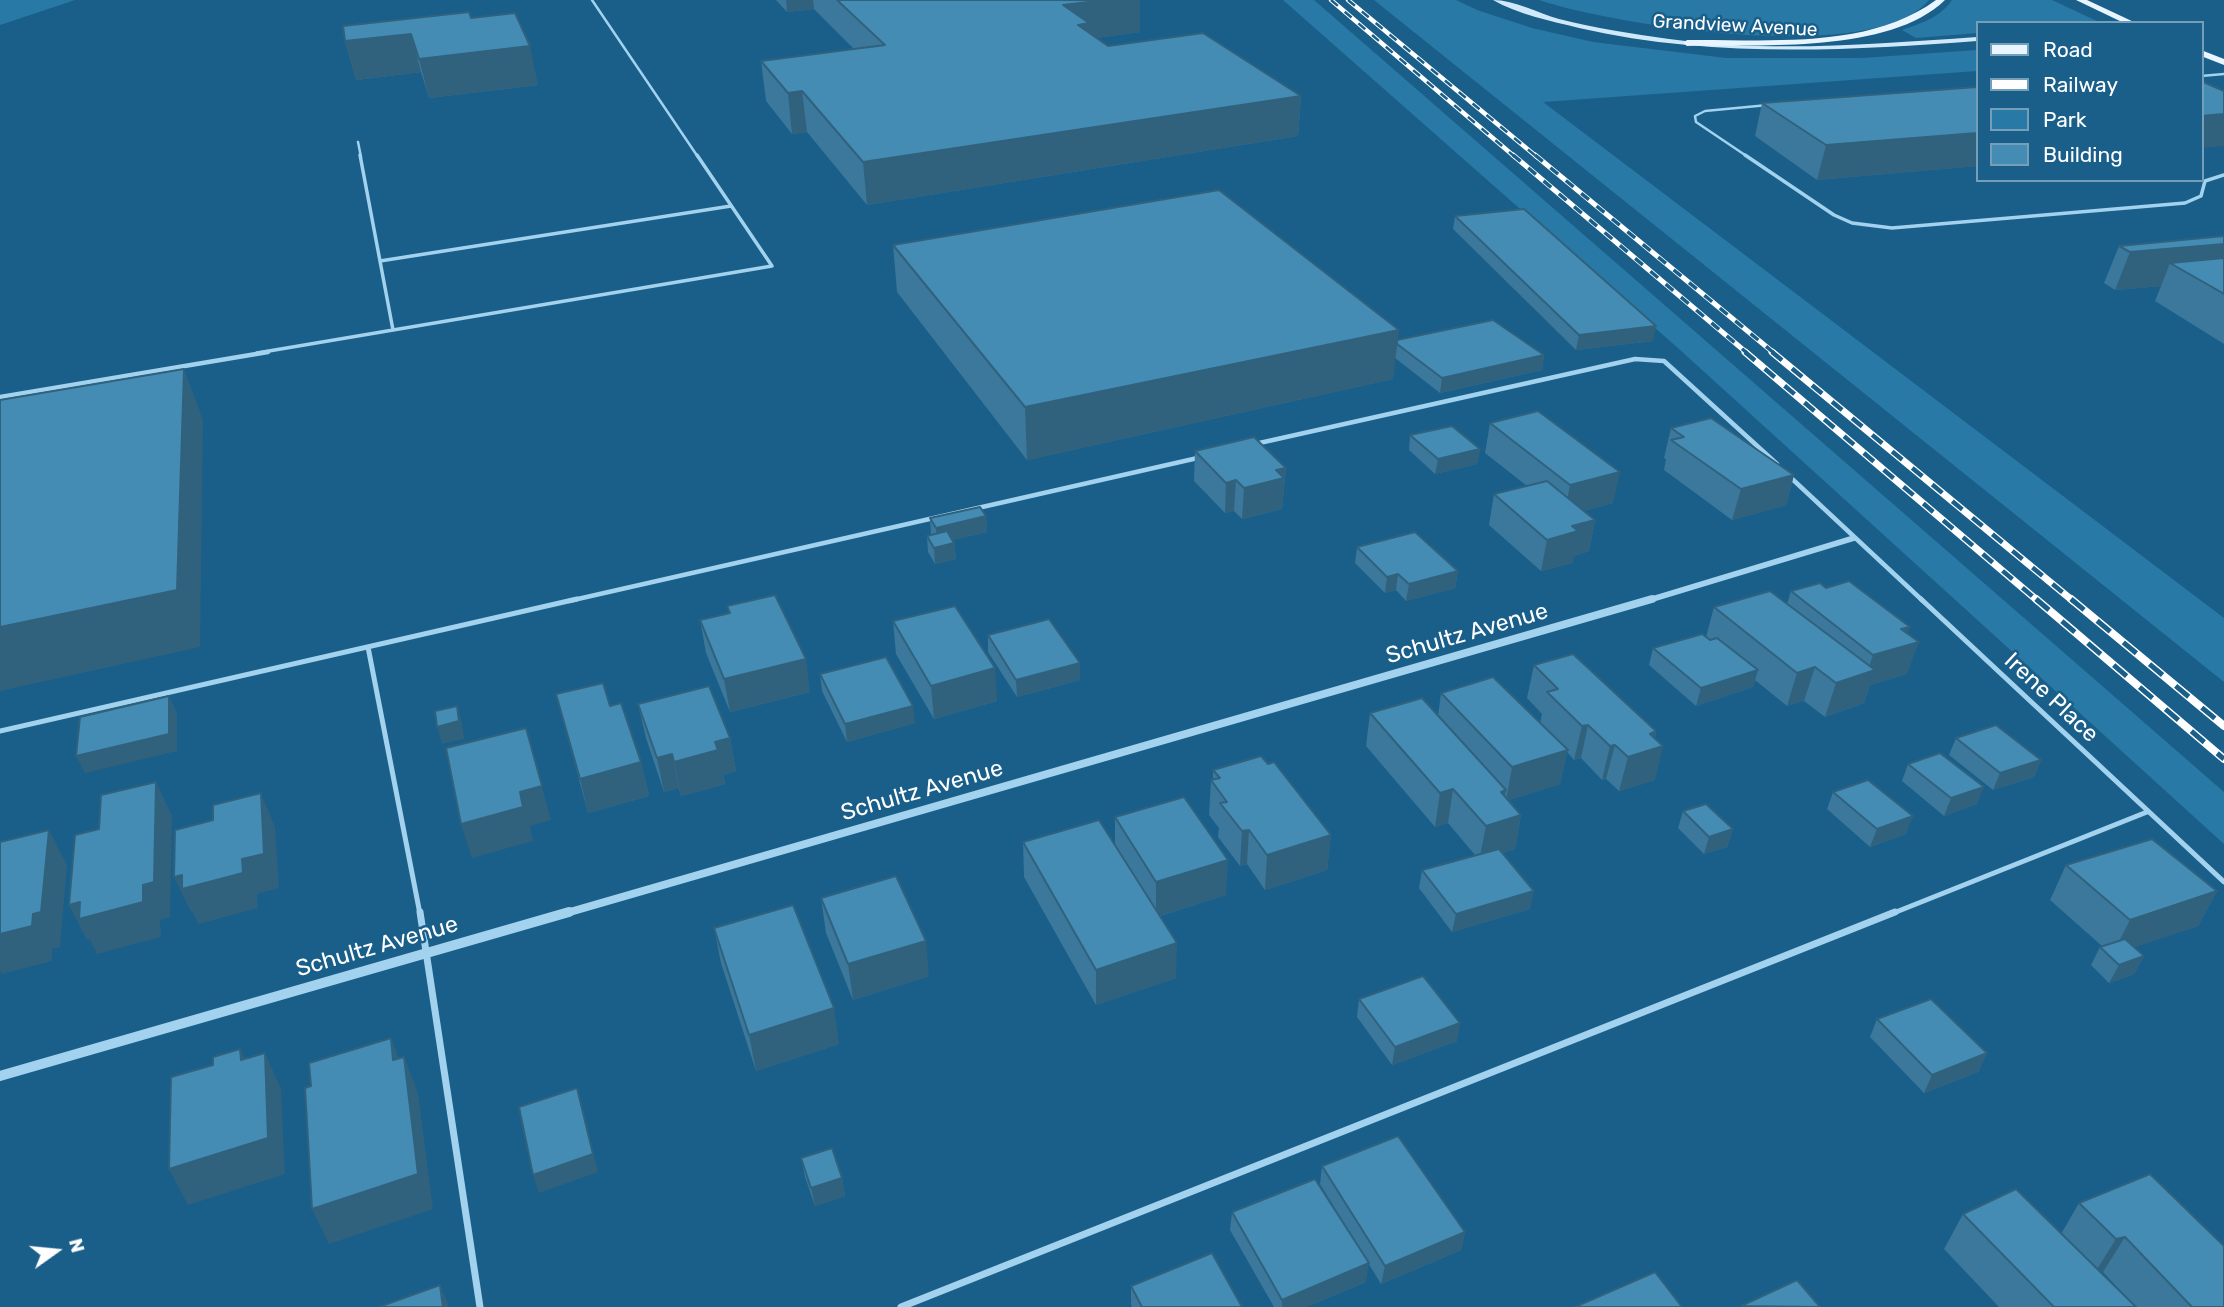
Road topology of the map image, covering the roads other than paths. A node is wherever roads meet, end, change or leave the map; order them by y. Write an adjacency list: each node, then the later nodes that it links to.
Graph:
1 (592, 0): 15 (lane)
2 (1496, 0): 7 (main road, Grandview Avenue)
3 (1941, 0): 7 (main road)
4 (2080, 0): 5 (main road)
5 (2127, 21)
6 (1976, 39): 7 (main road, Grandview Avenue)
7 (1687, 43)
8 (2203, 53): 9 (main road)
9 (2224, 62)
10 (2224, 74): 11 (lane)
11 (2203, 76)
12 (1771, 105): 14 (lane)
13 (358, 142): 16 (lane)
14 (2224, 175)
15 (731, 206): 16 (lane); 17 (lane)
16 (380, 261): 17 (lane)
17 (393, 330): 18 (lane)
18 (0, 397)
19 (1253, 445): 21 (lane, Irene Place)
20 (1213, 454): 22 (lane)
21 (1854, 538): 24 (lane, Irene Place); 26 (street, Schultz Avenue)
22 (368, 647): 23 (lane); 26 (lane)
23 (0, 731)
24 (2147, 812): 25 (lane, Irene Place); 29 (lane)
25 (2224, 882)
26 (428, 952): 27 (street, Schultz Avenue); 28 (lane)
27 (0, 1076)
28 (480, 1307)
29 (901, 1307)

